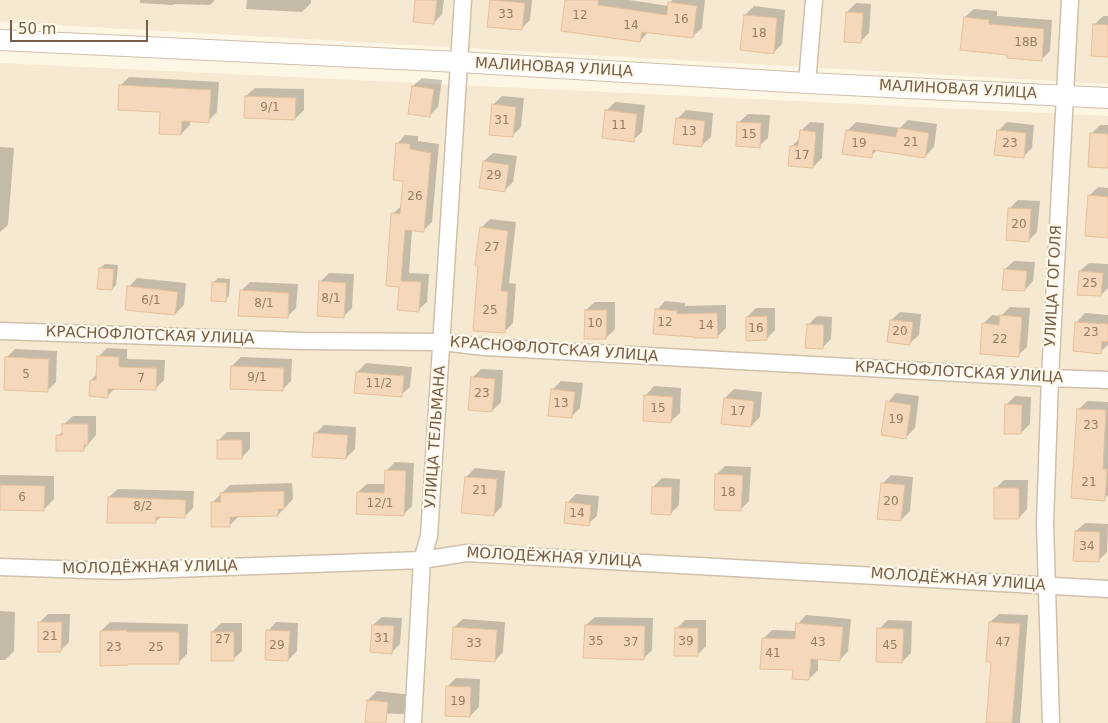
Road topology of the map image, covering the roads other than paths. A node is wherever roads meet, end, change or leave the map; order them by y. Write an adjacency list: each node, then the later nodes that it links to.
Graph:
1 (463, 0): 5 (street, УЛИЦА ТЕЛЬМАНА)
2 (814, 0): 6 (street)
3 (1070, 0): 7 (street, УЛИЦА ГОГОЛЯ)
4 (0, 40): 5 (street, МАЛИНОВАЯ УЛИЦА)
5 (459, 62): 6 (street, МАЛИНОВАЯ УЛИЦА); 10 (street, УЛИЦА ТЕЛЬМАНА)
6 (808, 83): 7 (street, МАЛИНОВАЯ УЛИЦА)
7 (1064, 95): 8 (street, МАЛИНОВАЯ УЛИЦА); 11 (street, УЛИЦА ГОГОЛЯ)
8 (1108, 98)
9 (0, 331): 10 (street, КРАСНОФЛОТСКАЯ УЛИЦА)
10 (442, 342): 11 (street, КРАСНОФЛОТСКАЯ УЛИЦА); 13 (street, УЛИЦА ТЕЛЬМАНА)
11 (1050, 378): 12 (street, КРАСНОФЛОТСКАЯ УЛИЦА); 15 (street, УЛИЦА ГОГОЛЯ)
12 (1108, 380)
13 (422, 560): 14 (street, МОЛОДЁЖНАЯ УЛИЦА); 15 (street, МОЛОДЁЖНАЯ УЛИЦА); 17 (street, УЛИЦА ТЕЛЬМАНА)
14 (0, 567)
15 (1046, 586): 16 (street, МОЛОДЁЖНАЯ УЛИЦА); 18 (street, УЛИЦА ГОГОЛЯ)
16 (1108, 589)
17 (413, 723)
18 (1051, 723)

